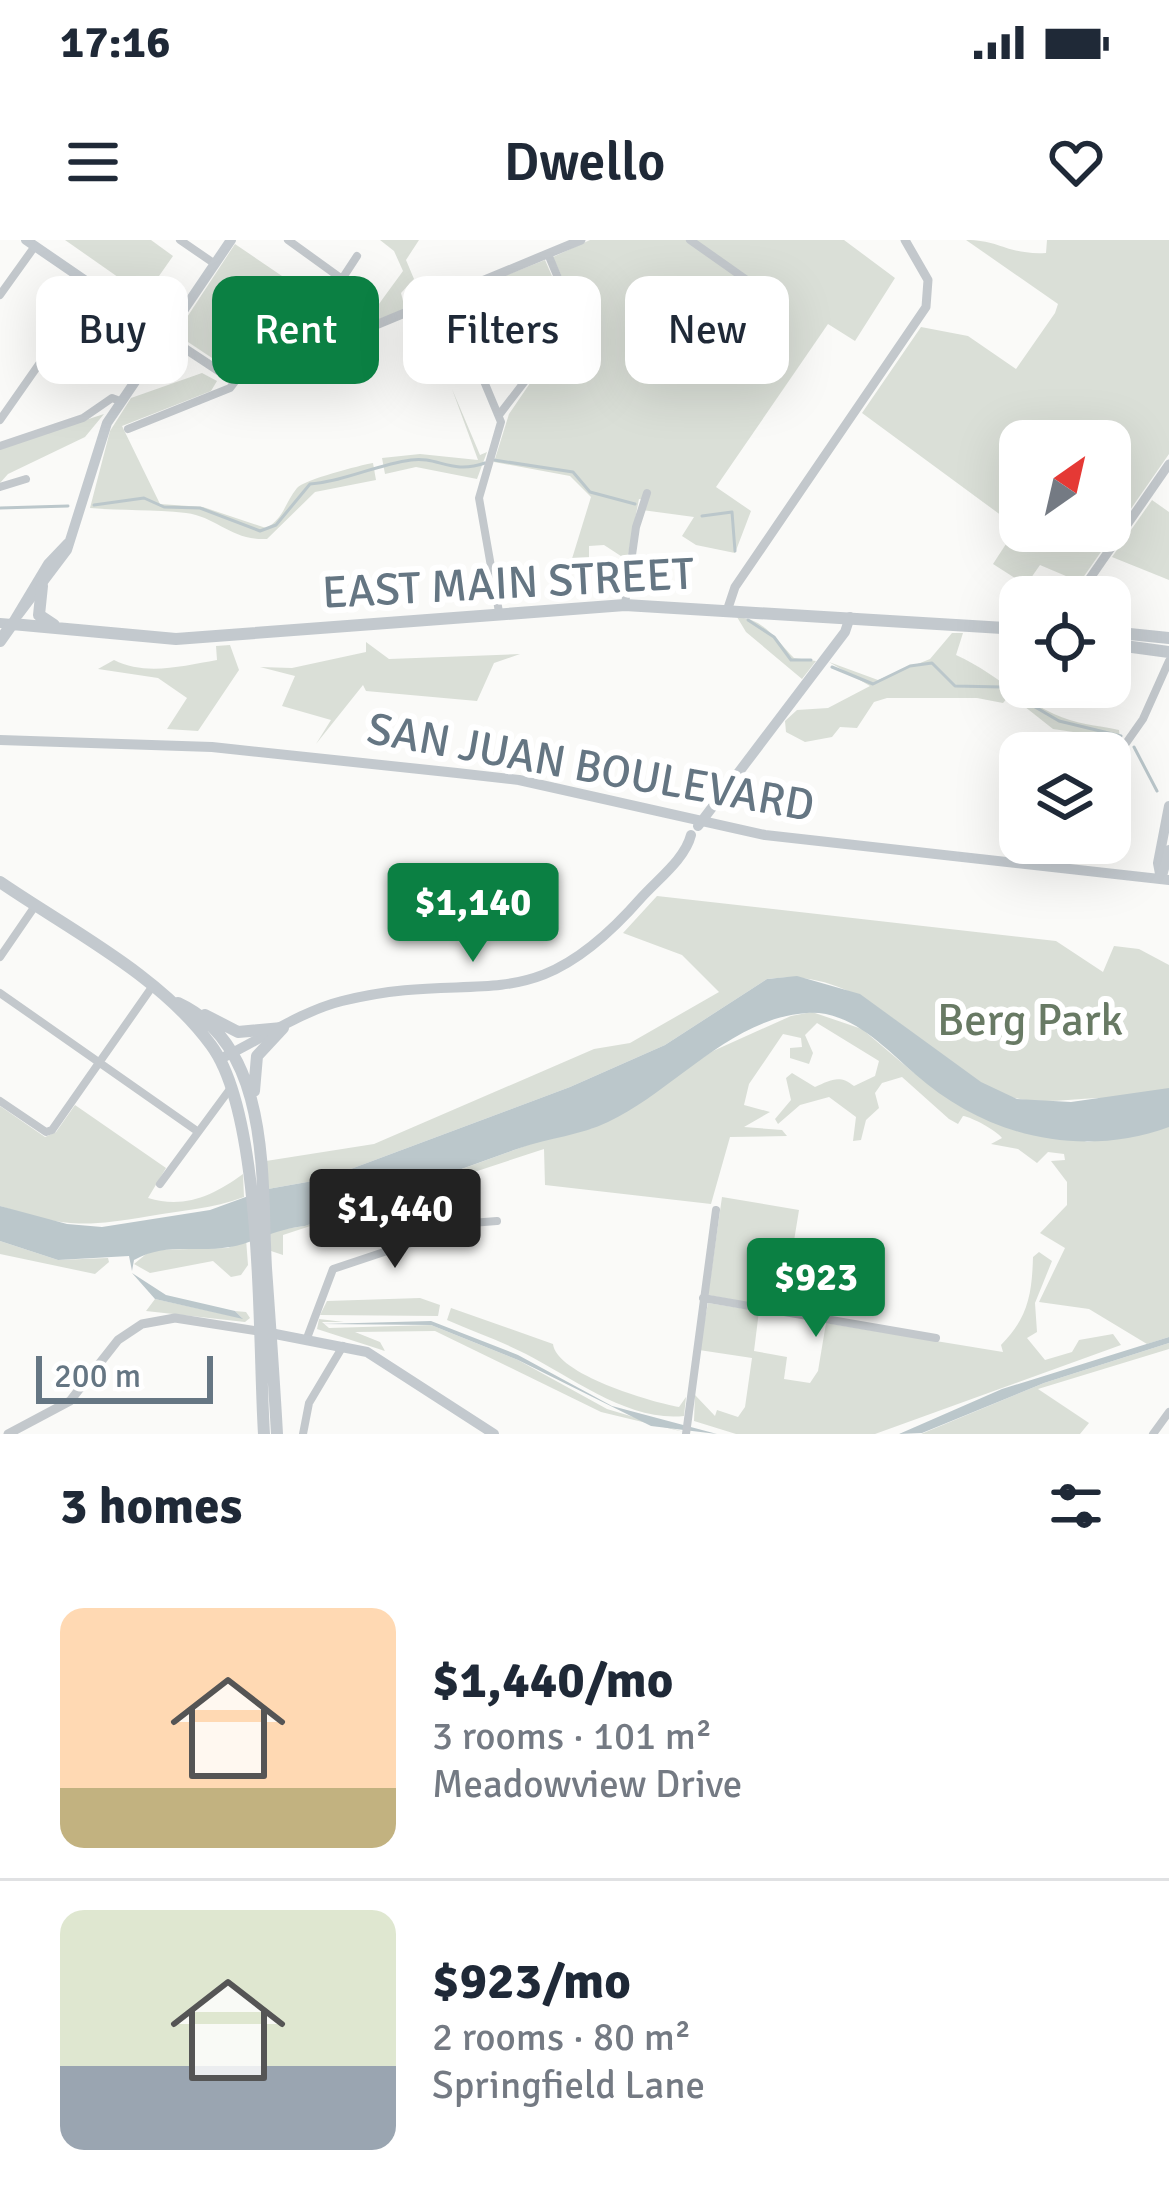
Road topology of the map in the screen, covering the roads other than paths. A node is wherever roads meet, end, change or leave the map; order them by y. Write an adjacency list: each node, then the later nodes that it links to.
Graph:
1 (180, 240): 10 (street)
2 (232, 240): 10 (main road)
3 (287, 240): 9 (street)
4 (580, 240): 8 (street)
5 (690, 240): 14 (street)
6 (905, 240): 37 (street)
7 (30, 243): 11 (main road); 15 (street)
8 (548, 254): 12 (street); 13 (street)
9 (357, 256)
10 (214, 264): 16 (main road)
11 (78, 276)
12 (494, 276)
13 (557, 276)
14 (741, 276)
15 (0, 295)
16 (193, 296): 17 (main road); 18 (main road)
17 (188, 301)
18 (188, 303)
19 (36, 369): 26 (street)
20 (132, 384): 24 (main road)
21 (237, 384): 27 (street)
22 (487, 384): 25 (street)
23 (523, 384): 25 (street)
24 (120, 401): 28 (street); 33 (main road)
25 (500, 415): 38 (street)
26 (0, 420)
27 (128, 429)
28 (0, 446)
29 (1169, 464): 34 (street)
30 (26, 479): 31 (street)
31 (0, 487)
32 (647, 493): 36 (street)
33 (68, 543): 35 (main road); 40 (main road)
34 (1092, 576)
35 (42, 586): 40 (main road); 42 (main road)
36 (625, 605): 37 (main road, EAST MAIN STREET); 38 (main road, EAST MAIN STREET)
37 (728, 608): 39 (main road, EAST MAIN STREET)
38 (499, 612): 42 (main road, EAST MAIN STREET)
39 (850, 616): 41 (main road, EAST MAIN STREET); 51 (main road)
40 (10, 620): 42 (main road, EAST MAIN STREET); 45 (main road)
41 (999, 627)
42 (67, 630)
43 (1131, 632): 44 (main road)
44 (1163, 637)
45 (0, 641)
46 (1131, 649): 47 (main road)
47 (1169, 657): 48 (street)
48 (1131, 736)
49 (0, 740): 51 (main road, SAN JUAN BOULEVARD)
50 (1169, 806): 54 (main road)
51 (695, 829): 53 (main road, SAN JUAN BOULEVARD); 62 (main road)
52 (1169, 850): 54 (main road)
53 (1040, 866): 54 (main road, SAN JUAN BOULEVARD)
54 (1165, 879)
55 (0, 882): 56 (main road)
56 (35, 906): 57 (street); 58 (main road)
57 (0, 956)
58 (152, 987): 60 (main road); 64 (street)
59 (1, 996): 64 (street)
60 (167, 998): 61 (main road); 63 (main road)
61 (191, 1009): 62 (main road); 63 (main road)
62 (283, 1028): 63 (main road); 67 (main road)
63 (225, 1057): 65 (main road); 67 (main road)
64 (99, 1062): 66 (street); 68 (street)
65 (233, 1088): 68 (street); 69 (main road)
66 (0, 1101)
67 (258, 1127): 69 (main road)
68 (197, 1130): 70 (street)
69 (255, 1173): 74 (main road)
70 (160, 1184)
71 (716, 1210): 73 (street)
72 (497, 1221): 75 (street)
73 (703, 1298): 76 (street); 85 (street)
74 (264, 1332): 75 (main road); 80 (street); 81 (main road); 82 (main road)
75 (307, 1338): 77 (main road)
76 (936, 1338)
77 (344, 1344): 83 (street); 84 (main road)
78 (1169, 1412): 86 (street)
79 (0, 1421): 80 (street)
80 (8, 1434)
81 (264, 1434)
82 (277, 1434)
83 (303, 1434)
84 (494, 1434)
85 (686, 1434)
86 (1154, 1434)

